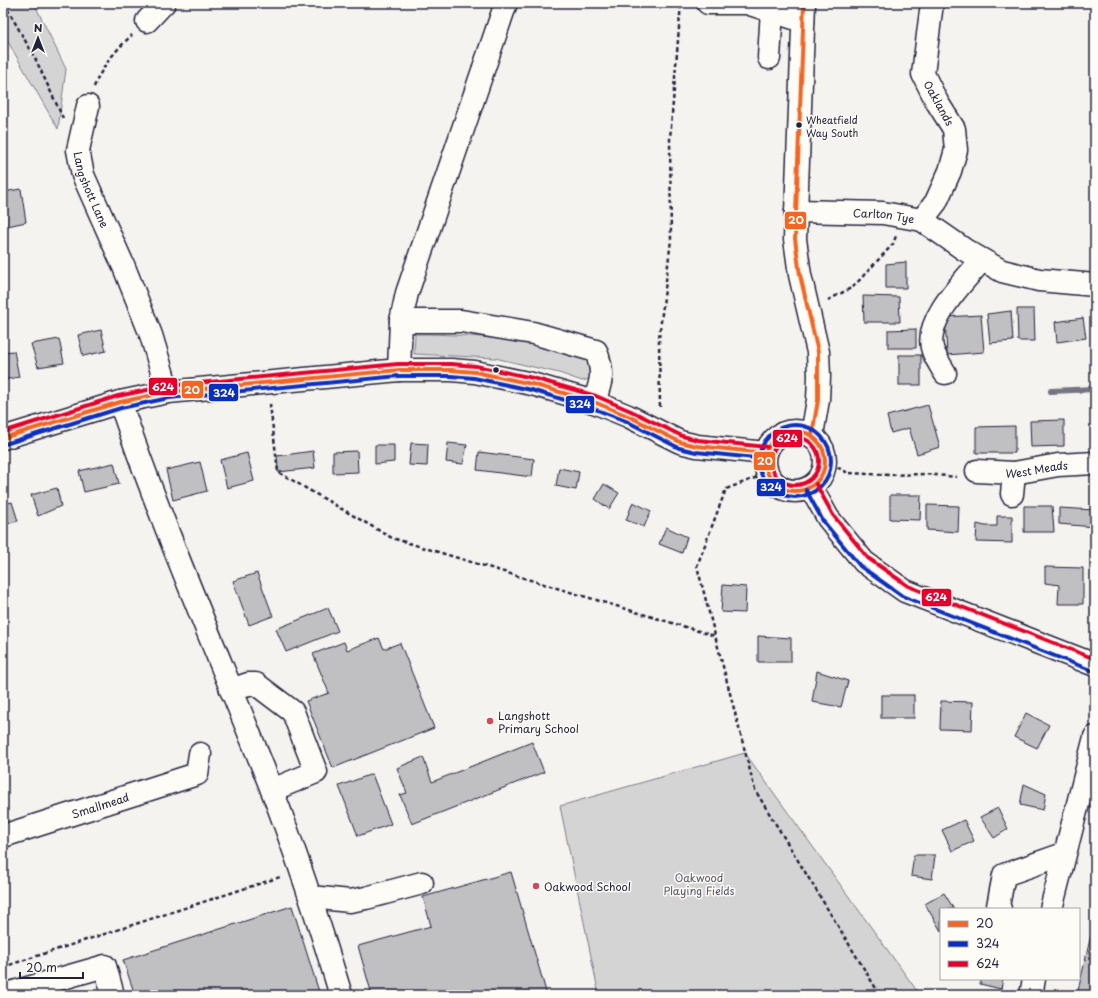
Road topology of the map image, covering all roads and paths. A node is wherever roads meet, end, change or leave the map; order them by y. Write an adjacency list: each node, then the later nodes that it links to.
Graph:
1 (4, 3): 13 (path)
2 (164, 3): 10 (street)
3 (506, 3): 19 (street)
4 (681, 3): 26 (path)
5 (708, 3): 7 (street)
6 (932, 3): 15 (street, Oaklands)
7 (712, 4): 8 (street)
8 (772, 10): 9 (street); 11 (street)
9 (804, 12): 14 (street)
10 (147, 21): 12 (path)
11 (769, 58)
12 (88, 106): 13 (street, Langshott Lane)
13 (78, 150): 23 (street, Langshott Lane)
14 (796, 211): 15 (street, Carlton Tye); 18 (street)
15 (913, 218): 16 (street, Carlton Tye); 18 (path)
16 (982, 260): 17 (street, Carlton Tye); 21 (street)
17 (1095, 285)
18 (809, 310): 27 (street)
19 (401, 321): 20 (street); 25 (street)
20 (399, 370): 22 (street); 25 (street)
21 (945, 373)
22 (267, 382): 23 (street); 36 (path)
23 (168, 392): 24 (street)
24 (120, 402): 28 (street); 38 (street)
25 (594, 402): 26 (street)
26 (664, 434): 30 (street)
27 (812, 435): 29 (street); 30 (street)
28 (3, 438)
29 (826, 459): 32 (path); 34 (street)
30 (767, 463): 34 (street); 36 (path)
31 (1095, 463): 33 (street, West Meads)
32 (977, 471): 33 (street, West Meads)
33 (1014, 473): 35 (street)
34 (811, 487): 37 (street)
35 (1012, 494)
36 (715, 636): 54 (path)
37 (1095, 665)
38 (231, 690): 41 (street); 41 (street)
39 (1095, 737): 43 (street)
40 (198, 764): 42 (street, Smallmead)
41 (272, 790): 44 (street)
42 (3, 836)
43 (1064, 854): 47 (street); 48 (street)
44 (301, 870): 46 (street); 49 (path)
45 (422, 883): 46 (street)
46 (311, 897): 53 (street)
47 (999, 908)
48 (1051, 908)
49 (3, 967)
50 (1034, 980): 55 (street)
51 (3, 995): 52 (street)
52 (113, 995)
53 (341, 995)
54 (880, 995)
55 (1031, 995)

